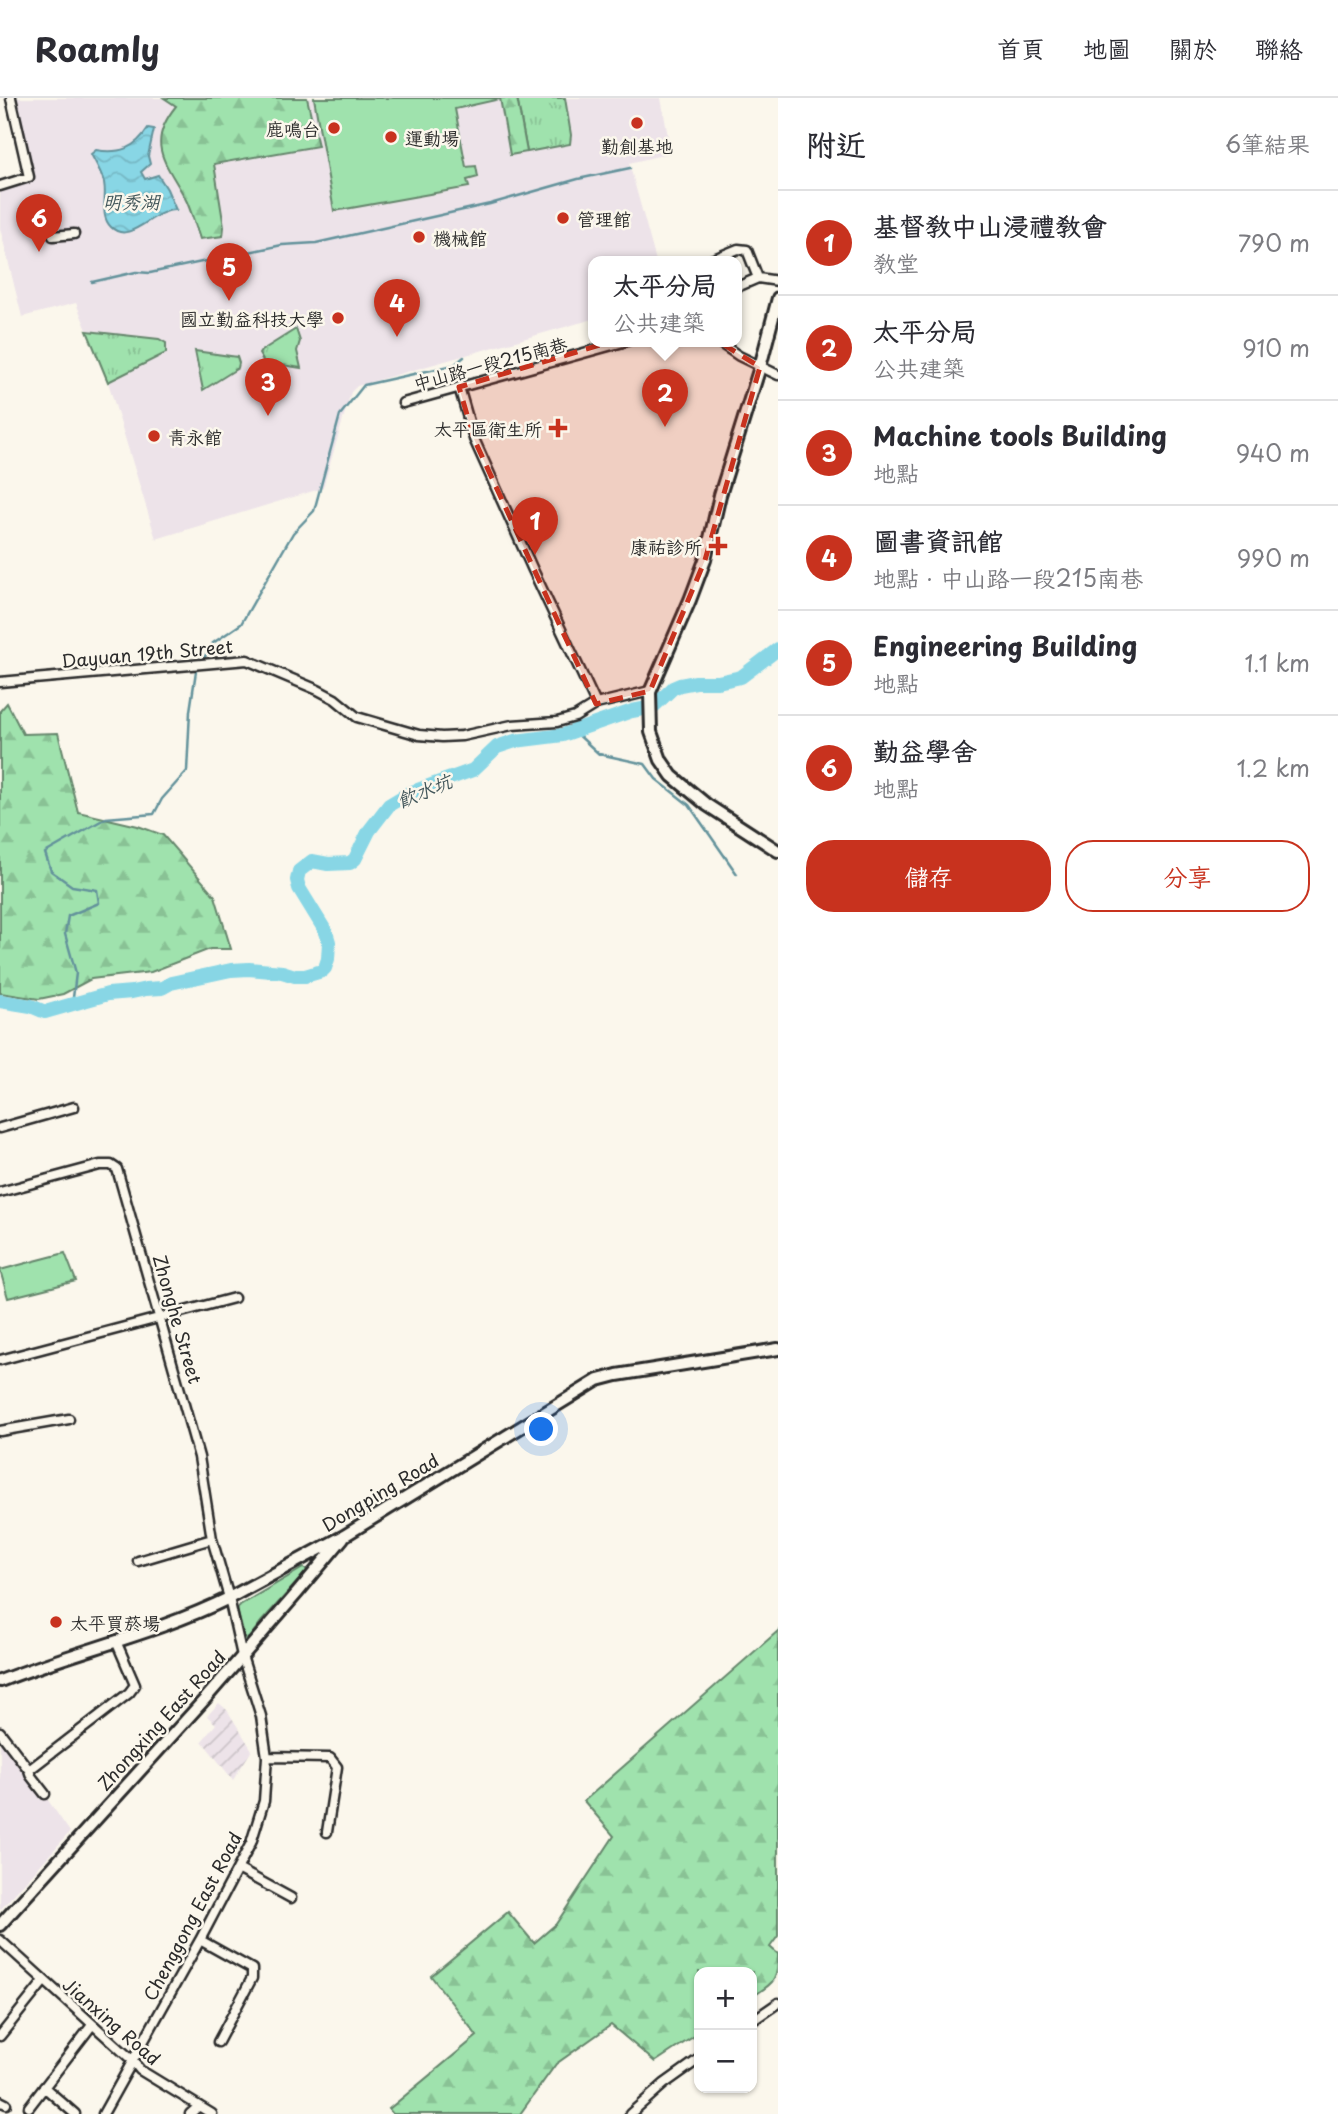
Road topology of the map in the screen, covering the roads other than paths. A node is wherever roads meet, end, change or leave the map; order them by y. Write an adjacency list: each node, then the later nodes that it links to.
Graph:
1 (10, 98): 2 (street)
2 (0, 186)
3 (74, 234): 4 (street)
4 (53, 236)
5 (721, 256): 6 (street)
6 (758, 278): 7 (street); 8 (street)
7 (778, 281)
8 (742, 285)
9 (778, 298): 12 (main road)
10 (605, 347): 14 (street, 中山路一段215南巷)
11 (727, 347): 12 (street)
12 (760, 367): 13 (street); 17 (main road)
13 (778, 375)
14 (458, 387): 15 (street, 中山路一段215南巷); 18 (street)
15 (403, 403)
16 (0, 682): 18 (street, Dayuan 19th Street)
17 (650, 692): 18 (street, Dayuan 19th Street); 19 (main road)
18 (596, 705)
19 (778, 851)
20 (74, 1108): 21 (street)
21 (0, 1128)
22 (0, 1192): 24 (street, Zhonghe Street)
23 (234, 1298): 24 (street)
24 (161, 1318): 26 (street); 30 (street, Zhonghe Street)
25 (778, 1349): 29 (main road, Dongping Road)
26 (0, 1360)
27 (69, 1419): 28 (street)
28 (0, 1431)
29 (344, 1536): 32 (main road, Dongping Road); 34 (main road, Zhongxing East Road)
30 (212, 1539): 31 (street); 32 (street, Zhonghe Street)
31 (138, 1561)
32 (229, 1598): 33 (main road, Dongping Road); 34 (street, Chenggong East Road)
33 (116, 1641): 35 (main road, Dongping Road); 38 (street)
34 (242, 1656): 37 (street, Chenggong East Road); 43 (main road, Zhongxing East Road)
35 (0, 1681)
36 (0, 1732): 38 (street)
37 (267, 1757): 40 (street); 41 (street, Chenggong East Road)
38 (29, 1770): 39 (street)
39 (45, 1794)
40 (327, 1832)
41 (238, 1869): 42 (street); 45 (street, Chenggong East Road)
42 (291, 1898)
43 (0, 1925)
44 (0, 1940): 46 (street, Jianxing Road)
45 (200, 1940): 51 (street); 52 (street, Chenggong East Road)
46 (44, 1981): 49 (street, Jianxing Road); 50 (street)
47 (778, 2003): 48 (street)
48 (757, 2018)
49 (92, 2025): 52 (street, Jianxing Road); 54 (street)
50 (0, 2036)
51 (218, 2042)
52 (132, 2060): 55 (street, Jianxing Road); 58 (street, Chenggong East Road)
53 (694, 2063): 61 (street)
54 (44, 2087): 56 (street); 57 (street)
55 (199, 2106): 59 (street); 60 (street, Jianxing Road)
56 (29, 2107)
57 (75, 2114)
58 (103, 2114)
59 (190, 2114)
60 (212, 2114)
61 (630, 2114)

